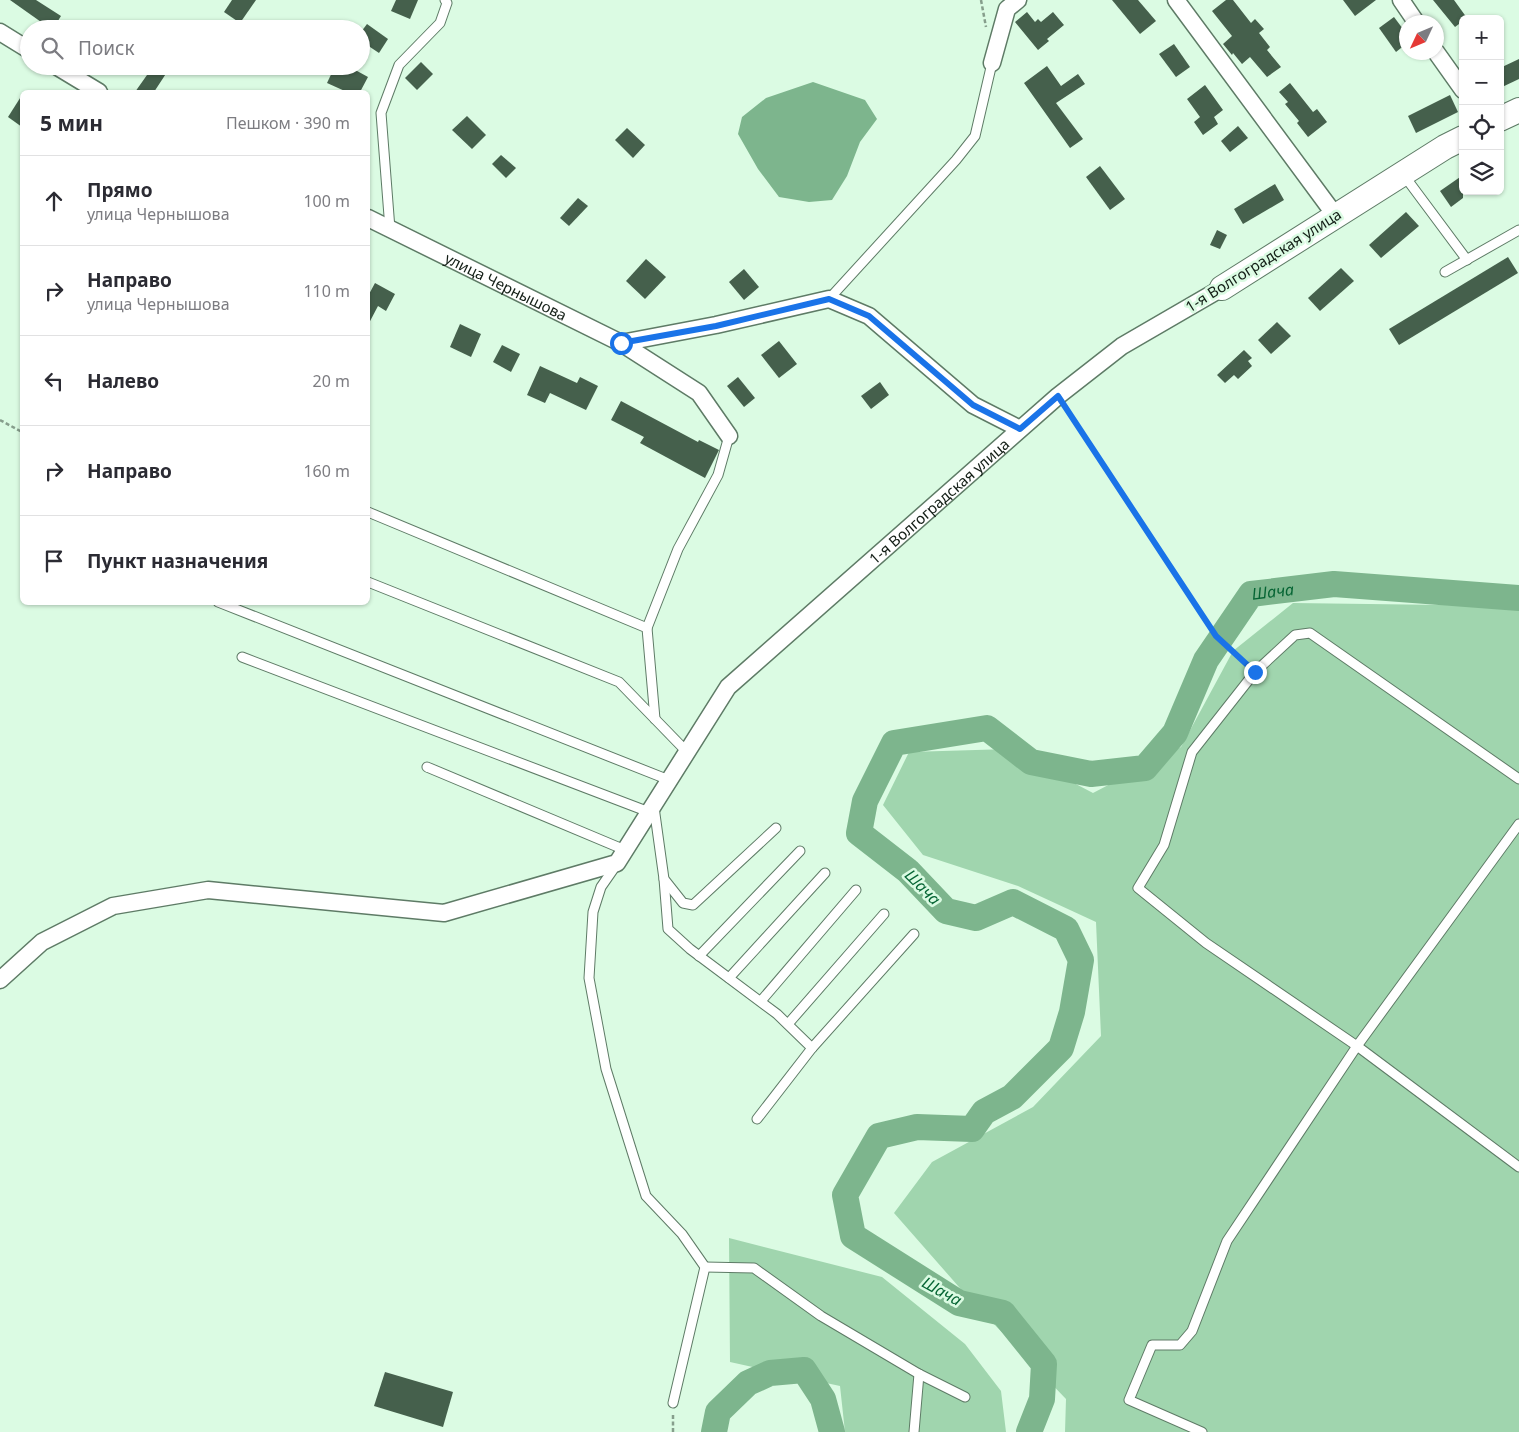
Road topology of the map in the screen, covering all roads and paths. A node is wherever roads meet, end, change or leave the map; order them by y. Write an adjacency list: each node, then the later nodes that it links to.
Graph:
1 (445, 0): 19 (lane)
2 (1018, 0): 9 (street)
3 (1176, 0): 17 (street)
4 (1401, 0): 5 (street)
5 (1411, 15)
6 (0, 32): 7 (street)
7 (20, 44)
8 (1442, 60): 11 (street)
9 (992, 64): 24 (lane)
10 (71, 75): 12 (street)
11 (1459, 84)
12 (96, 90)
13 (1519, 110): 14 (street)
14 (1504, 117)
15 (1459, 140): 16 (street, 1-я Волгоградская улица)
16 (1403, 174): 17 (street, 1-я Волгоградская улица); 21 (lane)
17 (1335, 215): 23 (street, 1-я Волгоградская улица)
18 (370, 219): 19 (street, улица Чернышова)
19 (390, 229): 25 (street, улица Чернышова)
20 (1519, 230): 21 (lane)
21 (1467, 260): 22 (lane)
22 (1446, 272)
23 (1222, 288): 26 (street, 1-я Волгоградская улица)
24 (829, 299): 25 (street); 28 (street)
25 (621, 343): 30 (street, улица Чернышова)
26 (1058, 396): 28 (street, 1-я Волгоградская улица); 36 (path)
27 (0, 420): 29 (path)
28 (1020, 429): 38 (street, 1-я Волгоградская улица)
29 (20, 431)
30 (729, 436): 34 (lane)
31 (370, 513): 34 (lane)
32 (370, 583): 37 (lane)
33 (226, 605): 41 (lane)
34 (647, 628): 37 (lane)
35 (242, 657): 42 (lane)
36 (1255, 672): 40 (lane); 57 (lane)
37 (654, 719): 38 (lane)
38 (687, 752): 41 (street, 1-я Волгоградская улица)
39 (427, 768): 46 (lane)
40 (1519, 779)
41 (669, 780): 42 (street, 1-я Волгоградская улица)
42 (651, 808): 46 (street, 1-я Волгоградская улица); 48 (lane)
43 (1519, 824): 57 (lane)
44 (776, 828): 48 (lane)
45 (800, 851): 52 (lane)
46 (621, 857): 54 (street); 61 (lane)
47 (825, 873): 53 (lane)
48 (664, 879): 52 (lane)
49 (856, 890): 55 (lane)
50 (884, 914): 56 (lane)
51 (914, 934): 58 (lane)
52 (699, 956): 53 (lane)
53 (729, 978): 55 (lane)
54 (0, 980)
55 (760, 1001): 56 (lane)
56 (788, 1024): 58 (lane)
57 (1357, 1046): 60 (lane); 67 (lane)
58 (812, 1048): 59 (lane)
59 (756, 1119)
60 (1519, 1167)
61 (705, 1267): 62 (lane); 64 (lane)
62 (918, 1374): 63 (lane); 66 (lane)
63 (965, 1397)
64 (674, 1403): 65 (path)
65 (673, 1432)
66 (914, 1432)
67 (1202, 1432)

